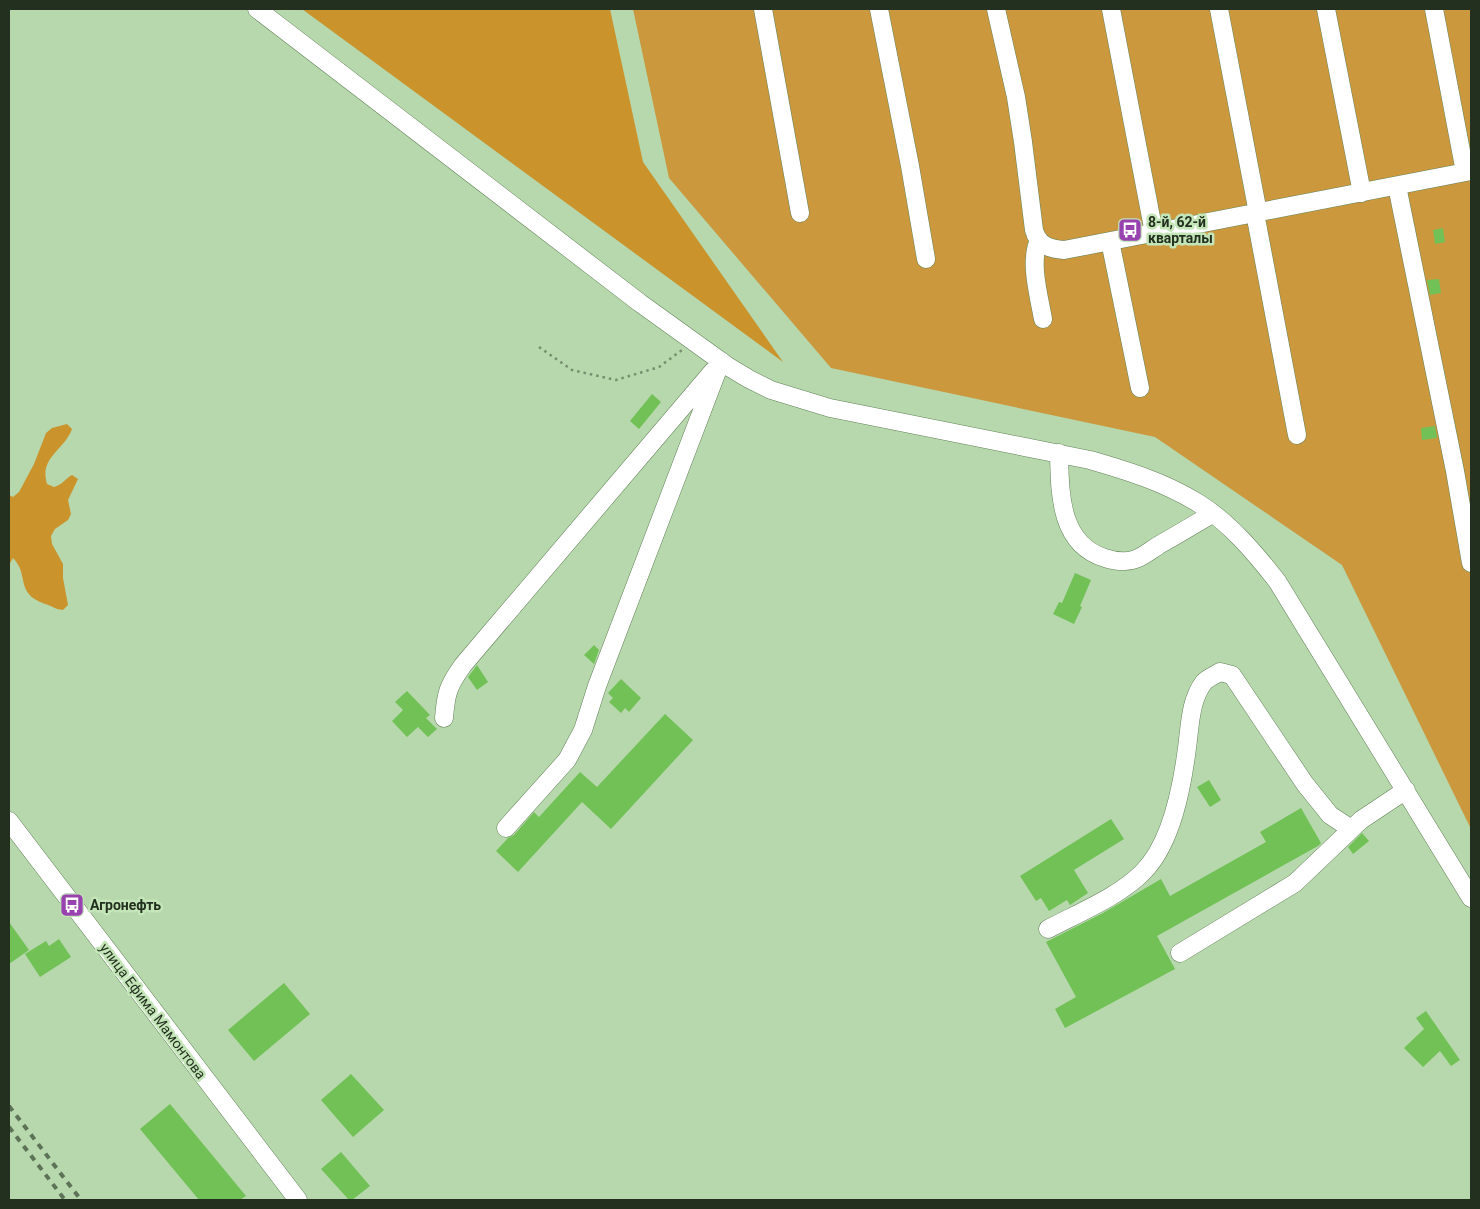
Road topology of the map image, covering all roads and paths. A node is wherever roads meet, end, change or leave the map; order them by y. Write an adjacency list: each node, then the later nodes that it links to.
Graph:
1 (257, 9): 19 (street)
2 (763, 9): 12 (street)
3 (879, 9): 17 (street)
4 (996, 9): 15 (street)
5 (1111, 9): 14 (street)
6 (1219, 9): 13 (street)
7 (1326, 9): 11 (street)
8 (1434, 9): 9 (street)
9 (1468, 172): 10 (street)
10 (1397, 186): 11 (street); 26 (street)
11 (1362, 193): 13 (street)
12 (800, 213)
13 (1257, 213): 14 (street); 23 (street)
14 (1154, 233): 16 (street)
15 (1039, 240): 16 (street); 18 (street)
16 (1110, 241): 22 (street)
17 (926, 259)
18 (1043, 319)
19 (693, 342): 20 (path); 21 (street)
20 (540, 348)
21 (721, 361): 24 (street); 27 (street); 30 (street)
22 (1140, 388)
23 (1297, 435)
24 (1059, 453): 25 (street); 25 (street)
25 (1212, 514): 28 (street)
26 (1471, 563)
27 (444, 718)
28 (1406, 790): 31 (street); 32 (street)
29 (9, 821): 35 (street, улица Ефима Мамонтова)
30 (506, 828)
31 (1351, 829): 33 (street); 34 (street)
32 (1471, 898)
33 (1048, 929)
34 (1180, 952)
35 (298, 1200)

